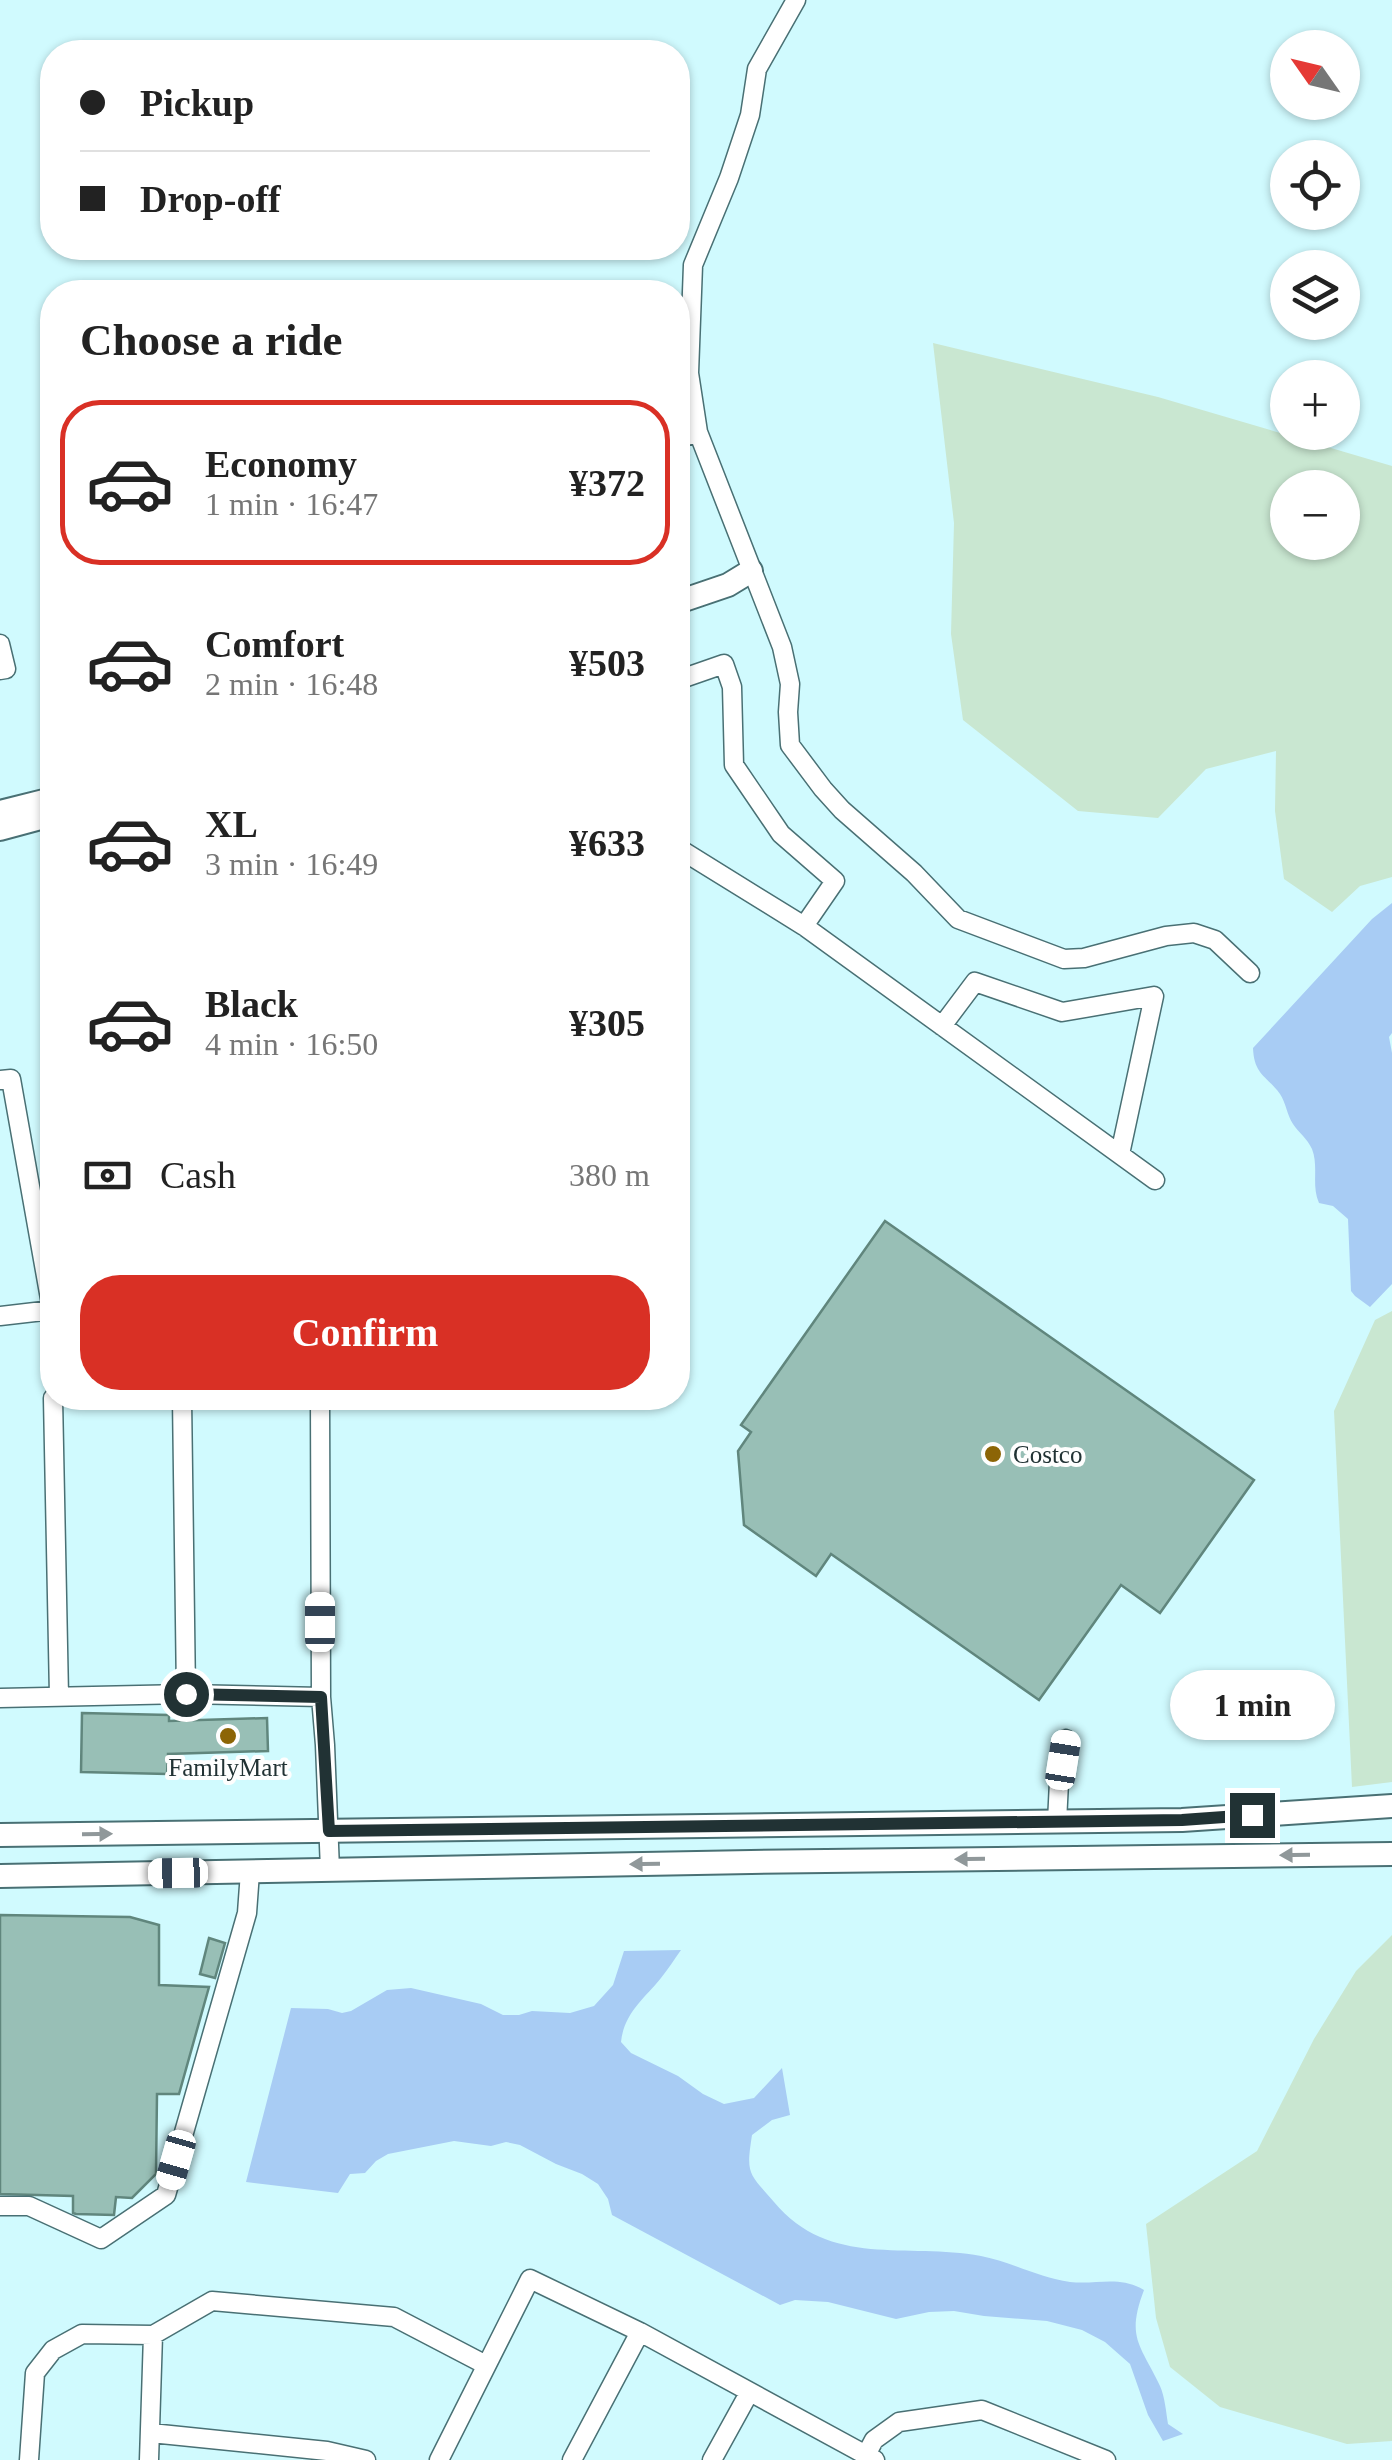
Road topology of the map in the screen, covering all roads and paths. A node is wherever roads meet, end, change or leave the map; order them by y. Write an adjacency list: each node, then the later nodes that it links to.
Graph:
1 (796, 0): 2 (street)
2 (690, 351)
3 (690, 380): 4 (street)
4 (698, 432): 5 (street); 6 (street)
5 (690, 434)
6 (751, 571): 7 (street); 8 (street); 18 (street)
7 (690, 582)
8 (690, 598)
9 (0, 644): 10 (street)
10 (0, 670)
11 (690, 676): 17 (street)
12 (40, 802): 13 (street)
13 (0, 812)
14 (40, 819): 15 (street)
15 (0, 829)
16 (690, 855): 17 (street)
17 (804, 926): 19 (street)
18 (1250, 973)
19 (942, 1026): 21 (street); 21 (street)
20 (0, 1080): 23 (street)
21 (1120, 1154): 22 (street)
22 (1155, 1180)
23 (40, 1244)
24 (40, 1311): 25 (street)
25 (0, 1316)
26 (53, 1410): 30 (street)
27 (182, 1410): 29 (street)
28 (320, 1410): 31 (street)
29 (186, 1694): 30 (street); 31 (street)
30 (59, 1696): 32 (street)
31 (321, 1697): 37 (street)
32 (0, 1698)
33 (1066, 1740): 35 (street)
34 (1392, 1806): 35 (street)
35 (1058, 1822): 36 (street); 40 (street)
36 (750, 1826): 37 (street); 41 (street)
37 (329, 1831): 38 (street, one-way to 37); 42 (street)
38 (0, 1835)
39 (1392, 1854): 40 (street, one-way to 40)
40 (1060, 1858): 41 (street, one-way to 41)
41 (751, 1862): 42 (street, one-way to 42)
42 (330, 1870): 43 (street)
43 (250, 1872): 44 (street); 45 (street)
44 (0, 1876)
45 (0, 2206)
46 (640, 2332): 48 (street); 49 (street); 56 (street)
47 (153, 2335): 48 (street); 50 (street); 52 (street)
48 (486, 2364): 55 (street)
49 (750, 2394): 51 (street); 57 (street)
50 (151, 2433): 53 (street); 54 (street)
51 (871, 2457): 58 (street)
52 (28, 2460)
53 (149, 2460)
54 (366, 2460)
55 (440, 2460)
56 (572, 2460)
57 (712, 2460)
58 (1106, 2460)

